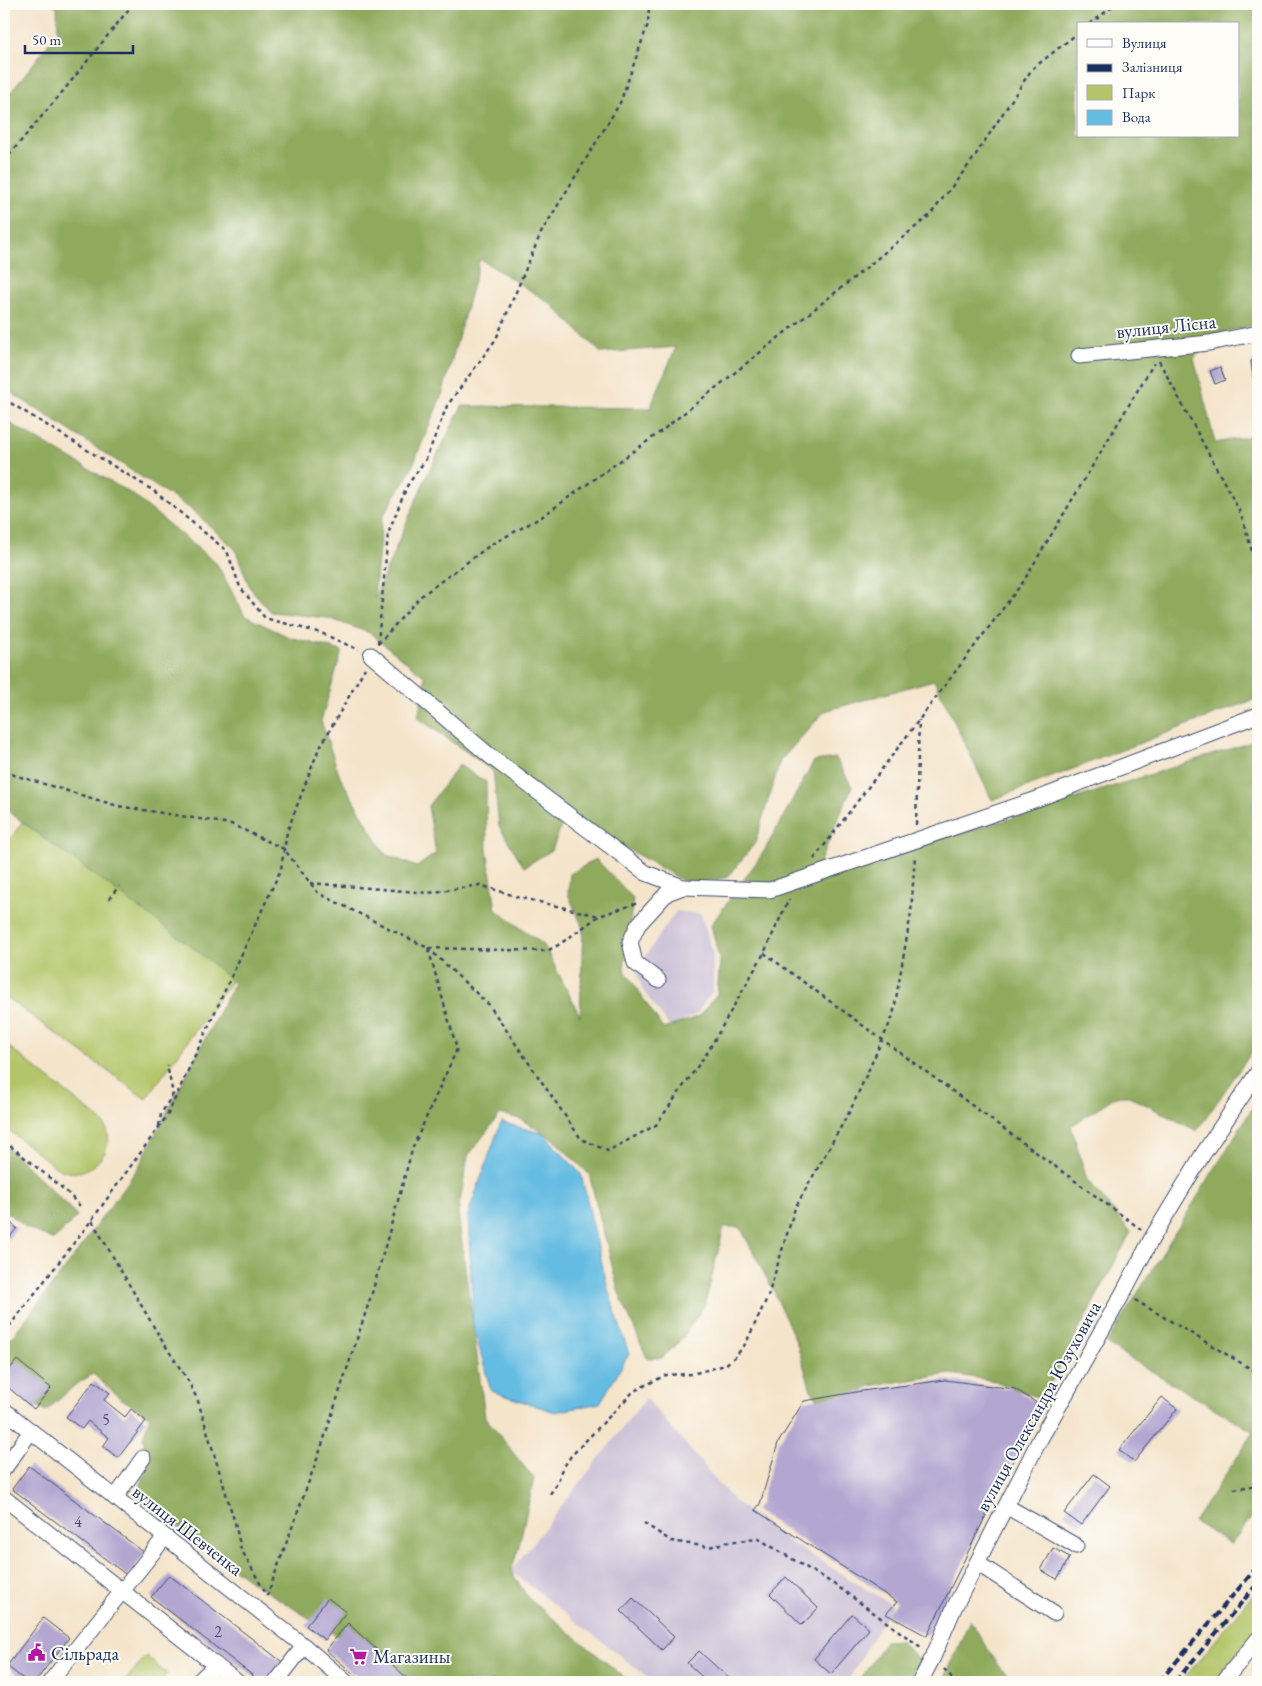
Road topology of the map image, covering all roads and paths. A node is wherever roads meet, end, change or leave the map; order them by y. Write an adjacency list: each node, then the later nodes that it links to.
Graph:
1 (133, 4): 6 (path)
2 (648, 4): 11 (path)
3 (1116, 4): 4 (path)
4 (1093, 22)
5 (1077, 34): 11 (path)
6 (4, 161)
7 (1258, 334): 8 (street, вулиця Лісна)
8 (1078, 356)
9 (4, 399): 11 (path)
10 (1258, 572): 13 (path)
11 (374, 650): 16 (path); 20 (street)
12 (1258, 715): 15 (street)
13 (918, 720): 15 (path); 17 (path)
14 (4, 772): 16 (path)
15 (915, 840): 17 (street); 27 (path)
16 (284, 849): 18 (path); 30 (path)
17 (798, 881): 20 (street); 25 (path)
18 (310, 883): 23 (path); 24 (path)
19 (119, 886): 21 (path)
20 (683, 887): 26 (street)
21 (109, 899)
22 (642, 902): 23 (path)
23 (599, 916): 24 (path)
24 (428, 948): 25 (path); 33 (path)
25 (764, 953): 27 (path)
26 (658, 980)
27 (882, 1040): 34 (path); 44 (path)
28 (167, 1065): 30 (path)
29 (1258, 1072): 34 (street, вулиця Олександра Юзуховича)
30 (159, 1128): 33 (path)
31 (4, 1141): 32 (path)
32 (80, 1206)
33 (91, 1221): 36 (path)
34 (1152, 1238): 35 (street, вулиця Олександра Юзуховича)
35 (1123, 1293): 37 (path); 47 (street, вулиця Олександра Юзуховича)
36 (4, 1333)
37 (1258, 1373)
38 (4, 1410): 39 (street, вулиця Шевченка)
39 (31, 1431): 41 (street); 46 (street, вулиця Шевченка)
40 (143, 1458): 46 (street)
41 (4, 1469)
42 (1258, 1485): 43 (path)
43 (1234, 1490)
44 (550, 1494)
45 (4, 1498): 52 (street)
46 (115, 1498): 49 (street, вулиця Шевченка)
47 (1006, 1506): 50 (street); 51 (street, вулиця Олександра Юзуховича)
48 (644, 1523): 56 (path)
49 (165, 1537): 52 (street); 55 (street, вулиця Шевченка)
50 (1076, 1546)
51 (977, 1563): 53 (street); 56 (street, вулиця Олександра Юзуховича)
52 (122, 1591): 57 (street); 58 (street)
53 (1054, 1613)
54 (1258, 1639): 65 (street)
55 (304, 1646): 61 (street); 62 (street, вулиця Шевченка)
56 (934, 1657): 63 (street, вулиця Олександра Юзуховича); 64 (path)
57 (216, 1665): 59 (street); 60 (street)
58 (50, 1682)
59 (198, 1682)
60 (238, 1682)
61 (276, 1682)
62 (346, 1682)
63 (920, 1682)
64 (956, 1682)
65 (1223, 1682)

